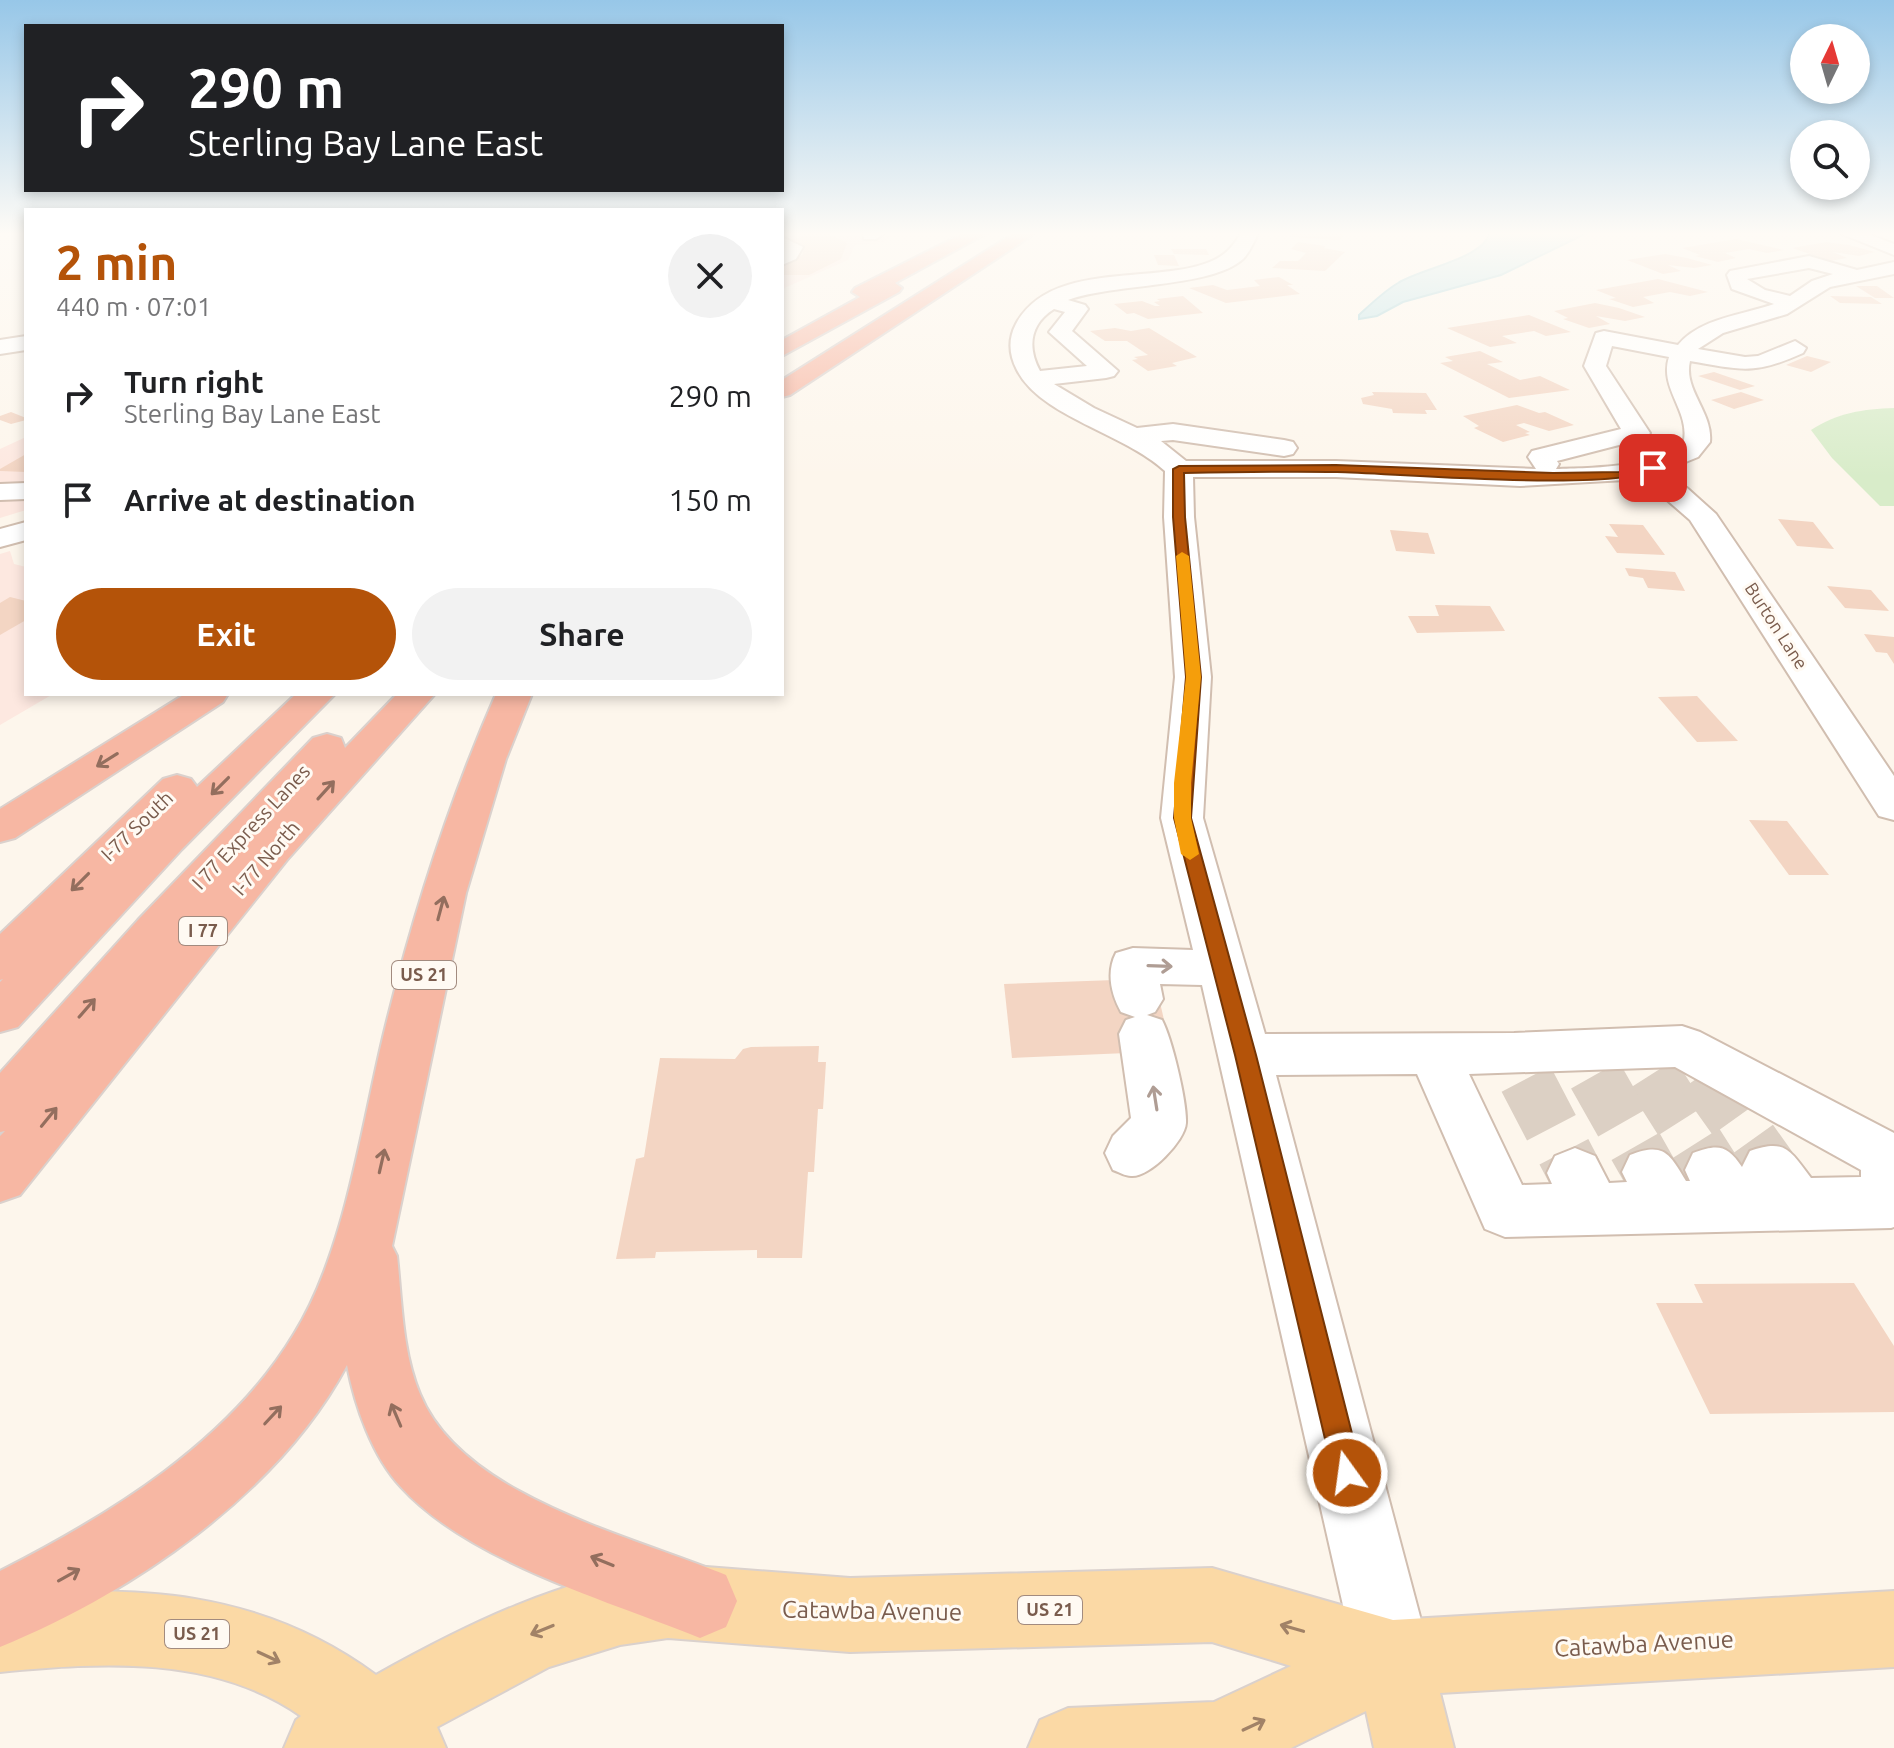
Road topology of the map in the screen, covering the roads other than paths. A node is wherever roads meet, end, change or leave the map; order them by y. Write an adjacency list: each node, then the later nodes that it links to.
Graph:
1 (821, 314): 8 (highway)
2 (846, 314): 11 (highway)
3 (892, 314): 14 (highway)
4 (900, 314): 16 (highway)
5 (1034, 314): 15 (street)
6 (1074, 314): 15 (street)
7 (1762, 314): 13 (street)
8 (784, 334)
9 (24, 343): 10 (street)
10 (0, 347)
11 (784, 348)
12 (1795, 348): 13 (street)
13 (1685, 351): 19 (street); 23 (street)
14 (784, 373)
15 (1037, 379): 18 (street)
16 (784, 389)
17 (1149, 409): 18 (street)
18 (1105, 424): 20 (street)
19 (1637, 433): 23 (street); 29 (street)
20 (1132, 436): 24 (street); 25 (street)
21 (1394, 446): 26 (street)
22 (1426, 447): 28 (street)
23 (1693, 449): 27 (street)
24 (1179, 469): 25 (street); 43 (street)
25 (1324, 469): 26 (street)
26 (1360, 469): 28 (street)
27 (1632, 473): 29 (street); 40 (street, Burton Lane)
28 (1484, 474): 29 (street)
29 (1553, 476)
30 (24, 491): 31 (street)
31 (0, 492)
32 (24, 532): 33 (street)
33 (0, 538)
34 (207, 696): 41 (highway, one-way to 41)
35 (277, 696): 42 (highway, I-77 South, one-way to 42)
36 (315, 696): 44 (highway, one-way to 44)
37 (378, 696): 47 (highway, I 77 Express Lanes / I 77, one-way to 37)
38 (415, 696): 50 (highway, I-77 North / I 77, one-way to 38)
39 (513, 696): 51 (highway, US 21, one-way to 39)
40 (1894, 807)
41 (0, 828)
42 (0, 962)
43 (1222, 968): 46 (street); 48 (street, one-way to 43)
44 (0, 1013)
45 (1434, 1054): 46 (street); 49 (street); 49 (street)
46 (1245, 1055): 56 (street)
47 (0, 1110)
48 (1133, 1153)
49 (1891, 1159)
50 (0, 1177)
51 (365, 1237): 52 (highway, US 21, one-way to 51); 53 (highway, one-way to 51)
52 (700, 1601): 56 (main road, Catawba Avenue / US 21, one-way to 52); 57 (main road, Catawba Avenue / US 21, one-way to 57)
53 (0, 1610)
54 (1881, 1630): 56 (main road, Catawba Avenue)
55 (0, 1634): 57 (main road, Catawba Avenue / US 21, one-way to 57)
56 (1393, 1658): 58 (main road, Catawba Avenue, one-way to 56); 59 (main road)
57 (367, 1740)
58 (1068, 1748)
59 (1414, 1748)

